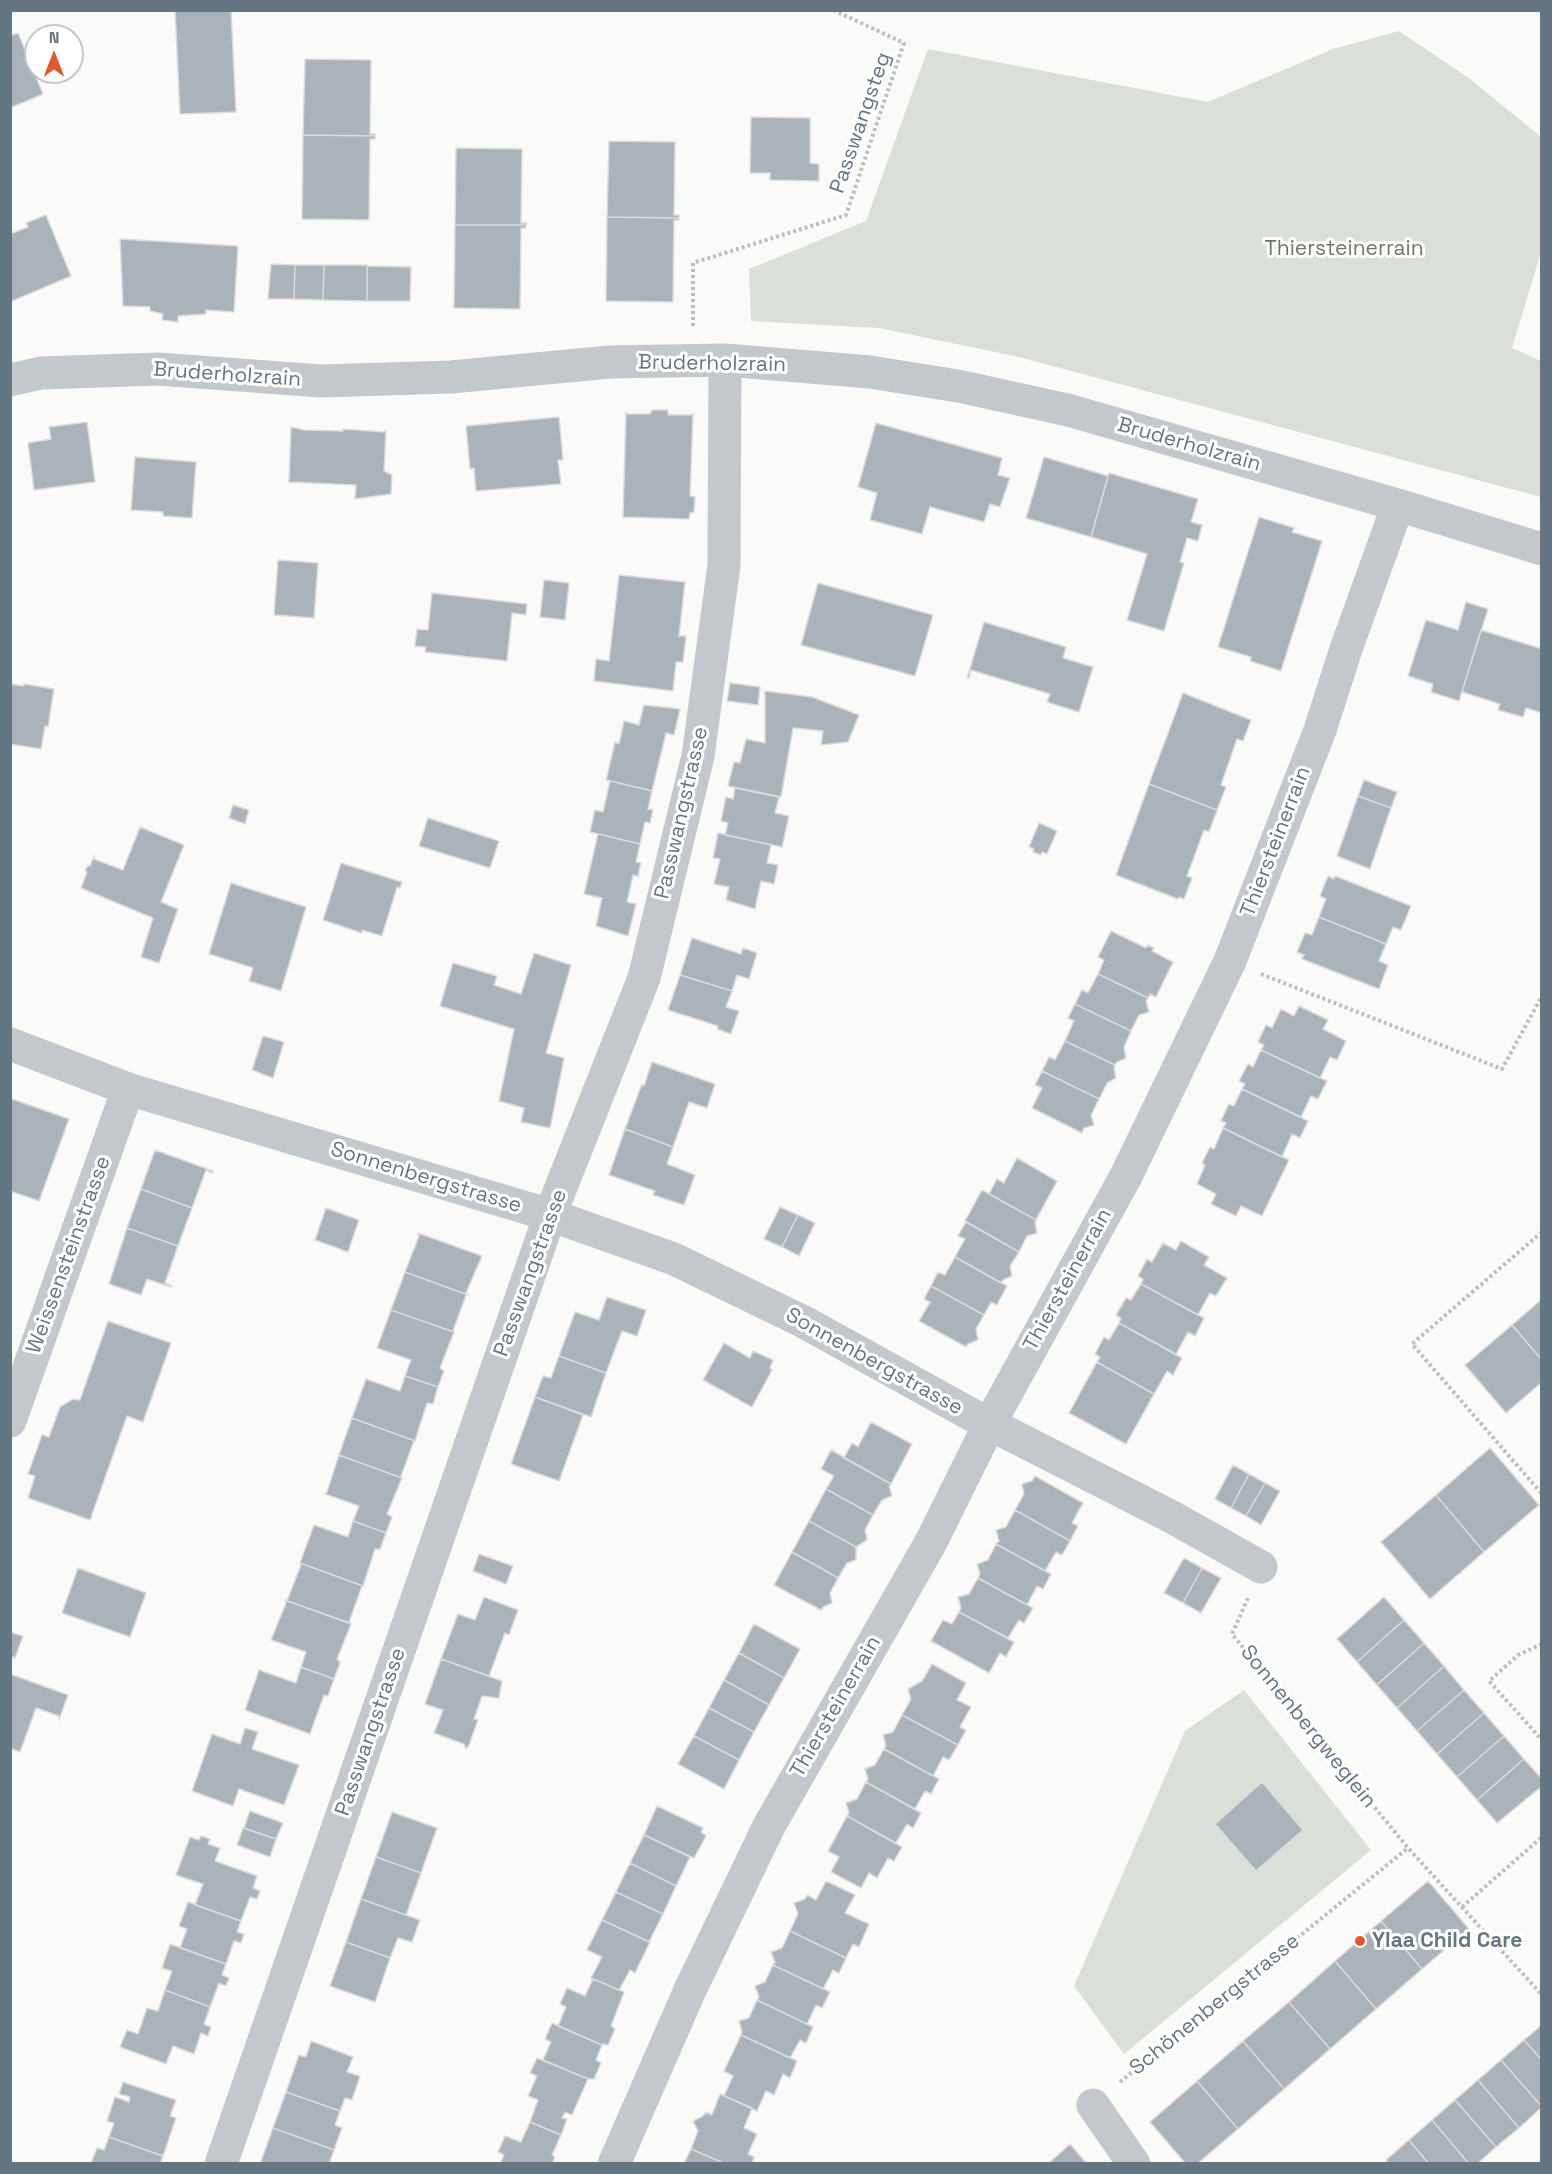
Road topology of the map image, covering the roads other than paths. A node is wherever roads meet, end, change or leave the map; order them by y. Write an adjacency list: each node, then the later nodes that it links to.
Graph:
1 (725, 360): 2 (street, Bruderholzrain); 3 (street, Bruderholzrain); 7 (street, Passwangstrasse)
2 (10, 380)
3 (1398, 506): 4 (street); 9 (street, Thiersteinerrain)
4 (1542, 549)
5 (10, 1044): 6 (street, Sonnenbergstrasse)
6 (128, 1089): 7 (street, Sonnenbergstrasse); 8 (street, Weissensteinstrasse)
7 (550, 1215): 9 (street, Sonnenbergstrasse); 12 (street, Passwangstrasse)
8 (10, 1421)
9 (990, 1423): 10 (street); 13 (street, Thiersteinerrain)
10 (1261, 1567)
11 (1093, 2105): 14 (street)
12 (221, 2163)
13 (614, 2163)
14 (1134, 2163)

